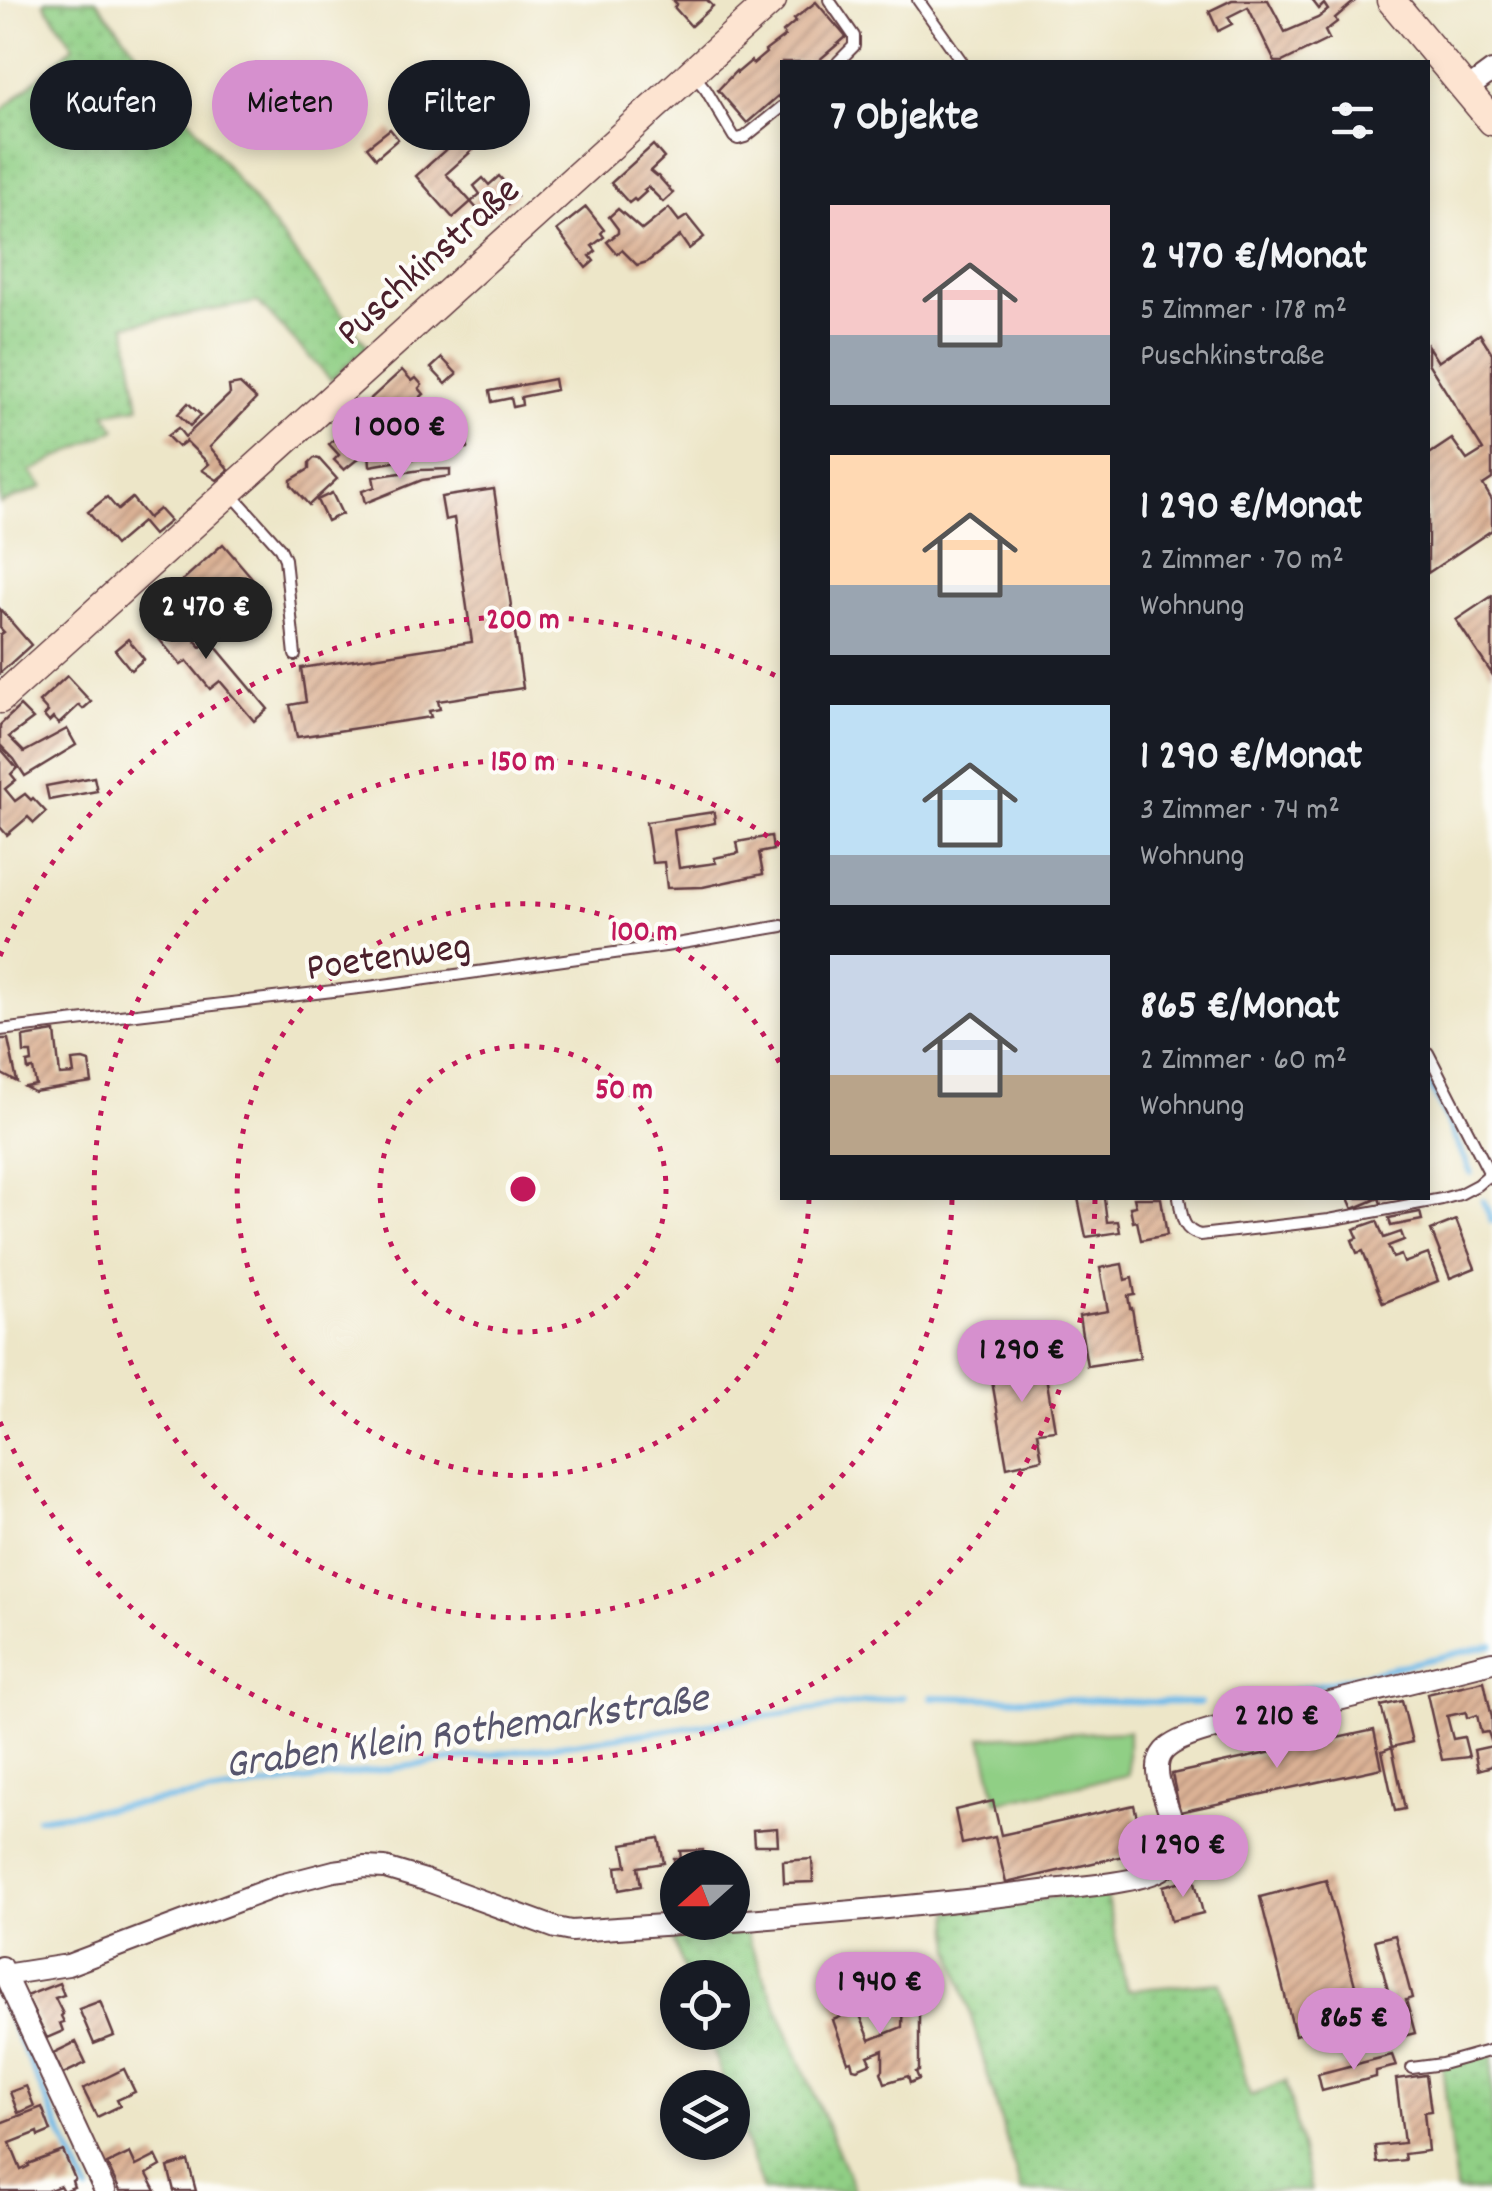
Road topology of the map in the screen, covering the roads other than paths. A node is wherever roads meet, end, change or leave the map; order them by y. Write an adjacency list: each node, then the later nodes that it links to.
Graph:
1 (772, 0): 8 (main road, Puschkinstraße)
2 (830, 0): 5 (lane)
3 (918, 0): 6 (lane)
4 (1391, 0): 9 (main road)
5 (840, 60)
6 (961, 60)
7 (1492, 71): 9 (street)
8 (692, 72): 10 (lane); 12 (main road, Puschkinstraße)
9 (1466, 90): 11 (main road)
10 (780, 109)
11 (1492, 121)
12 (230, 492): 13 (lane); 14 (main road, Puschkinstraße)
13 (295, 655)
14 (0, 700)
15 (780, 926): 16 (lane, Poetenweg)
16 (0, 1030)
17 (1430, 1057): 18 (lane)
18 (1491, 1175): 19 (lane)
19 (1179, 1200)
20 (1492, 1662): 21 (street)
21 (750, 1920)
22 (660, 1925): 23 (street)
23 (2, 1970): 26 (street)
24 (1492, 2050): 25 (lane)
25 (1412, 2068)
26 (105, 2191)

